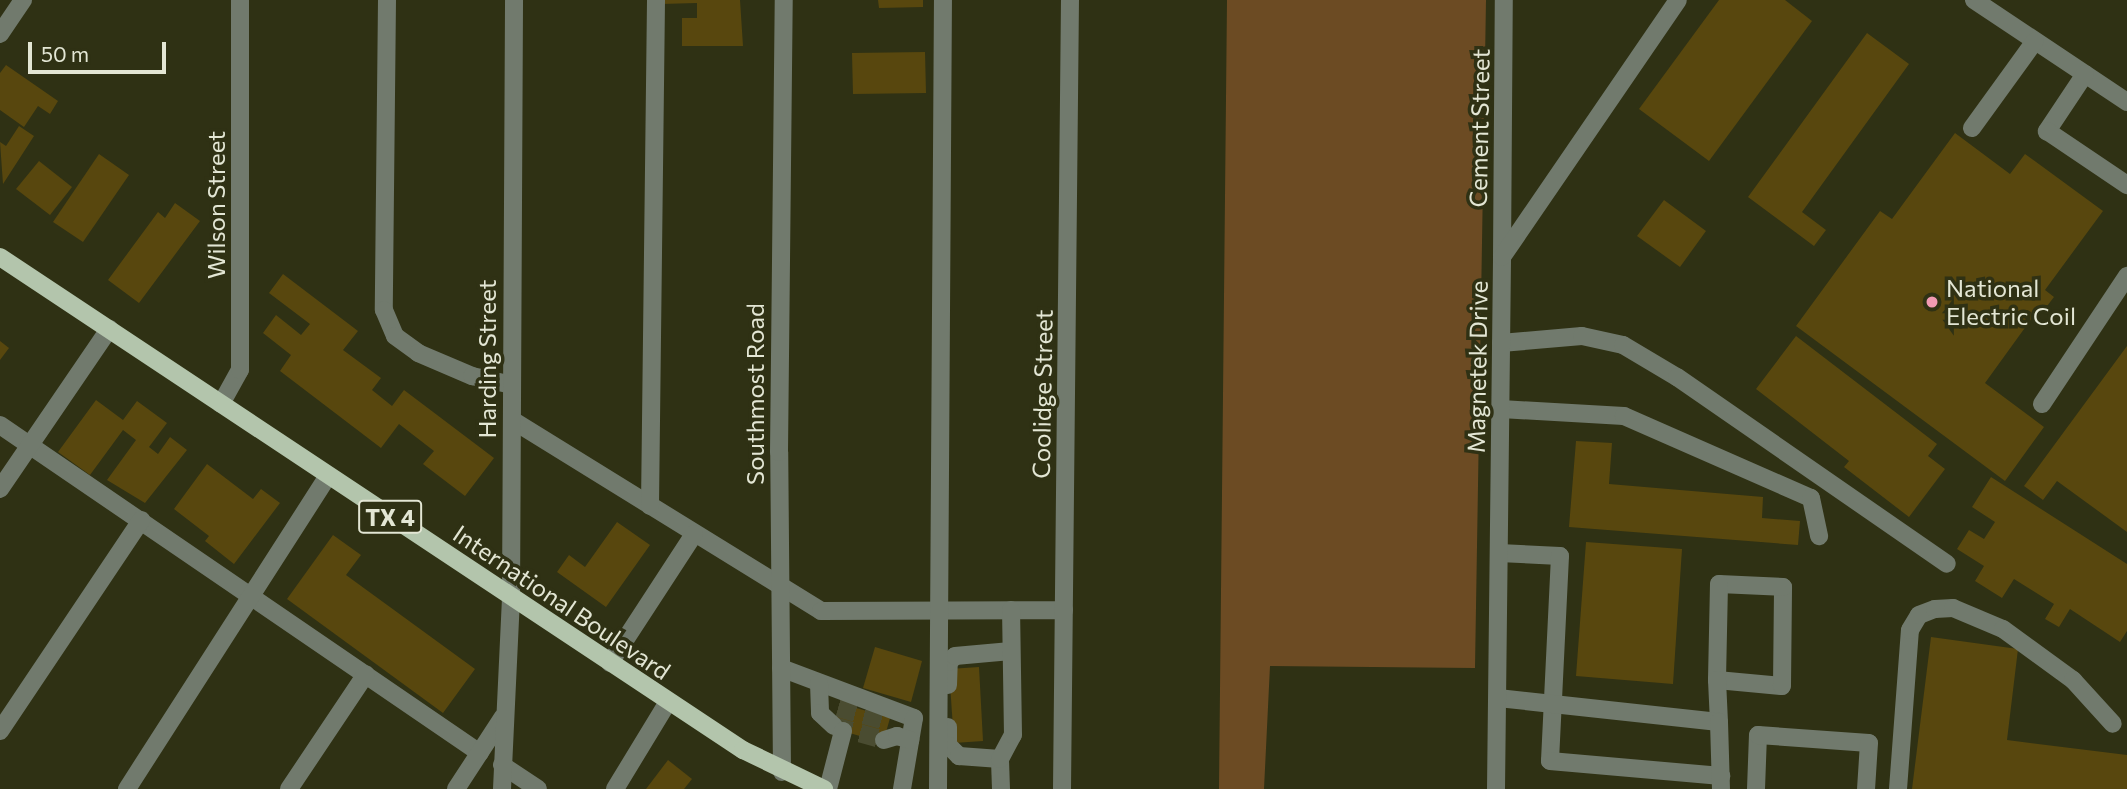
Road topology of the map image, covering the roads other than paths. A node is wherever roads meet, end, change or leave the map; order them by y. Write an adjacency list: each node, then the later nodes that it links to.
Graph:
1 (23, 0): 12 (street)
2 (240, 0): 24 (street, Wilson Street)
3 (387, 0): 23 (street)
4 (513, 0): 23 (street, Harding Street)
5 (656, 0): 32 (street)
6 (783, 0): 38 (street, Southmost Road)
7 (943, 0): 41 (street)
8 (1070, 0): 43 (street, Coolidge Street)
9 (1504, 0): 19 (street, Cement Street)
10 (1678, 0): 19 (street, Magnetek Drive)
11 (1974, 0): 13 (street)
12 (0, 34)
13 (2035, 41): 14 (street); 16 (street)
14 (2085, 74): 15 (street); 17 (street)
15 (2127, 102)
16 (1972, 128)
17 (2127, 186)
18 (0, 257): 21 (main road, International Boulevard / TX 4)
19 (1502, 257): 22 (street, Magnetek Drive)
20 (2127, 276): 25 (street)
21 (109, 329): 24 (main road, International Boulevard / TX 4); 29 (street)
22 (1501, 343): 26 (street, Magnetek Drive); 37 (street)
23 (512, 385): 27 (street, Harding Street)
24 (220, 404): 30 (main road, International Boulevard / TX 4)
25 (2042, 404)
26 (1501, 409): 35 (street); 36 (street, Magnetek Drive)
27 (512, 420): 32 (street); 40 (street, Harding Street)
28 (0, 425): 29 (street)
29 (30, 445): 31 (street); 33 (street)
30 (328, 476): 39 (street); 40 (main road, International Boulevard / TX 4)
31 (0, 489)
32 (650, 506): 34 (street)
33 (141, 520): 39 (street); 56 (street)
34 (694, 534): 38 (street); 45 (street)
35 (1819, 536)
36 (1499, 553): 50 (street, Magnetek Drive); 52 (street)
37 (1947, 564)
38 (780, 588): 41 (street); 46 (street, Southmost Road)
39 (252, 595): 47 (street); 63 (street)
40 (511, 598): 45 (main road, International Boulevard / TX 4); 53 (street, Harding Street)
41 (938, 610): 42 (street); 57 (street)
42 (1011, 610): 43 (street); 44 (street)
43 (1064, 610): 73 (street, Coolidge Street)
44 (1012, 651): 57 (street); 59 (street)
45 (610, 663): 51 (main road, International Boulevard / TX 4)
46 (781, 668): 49 (street); 61 (street, Southmost Road)
47 (366, 674): 58 (street); 64 (street)
48 (1717, 680): 48 (street); 54 (street)
49 (819, 683): 69 (street); 70 (street)
50 (1498, 698): 52 (street); 74 (street, Magnetek Drive)
51 (668, 702): 61 (main road, International Boulevard / TX 4); 68 (street)
52 (1554, 705): 54 (street); 62 (street)
53 (503, 717): 58 (street, Harding Street); 60 (street, Harding Street)
54 (1719, 722): 62 (street)
55 (2113, 724): 77 (street)
56 (0, 731)
57 (943, 745): 59 (street); 71 (street)
58 (480, 753): 65 (street, Harding Street)
59 (999, 759): 72 (street)
60 (502, 765): 66 (street, Harding Street); 67 (street)
61 (782, 780): 69 (main road, International Boulevard / TX 4)
62 (1721, 783)
63 (127, 789)
64 (289, 789)
65 (456, 789)
66 (502, 789)
67 (538, 789)
68 (615, 789)
69 (826, 789)
70 (902, 789)
71 (938, 789)
72 (1001, 789)
73 (1062, 789)
74 (1496, 789)
75 (1756, 789): 76 (street)
76 (1866, 789)
77 (1898, 789)

